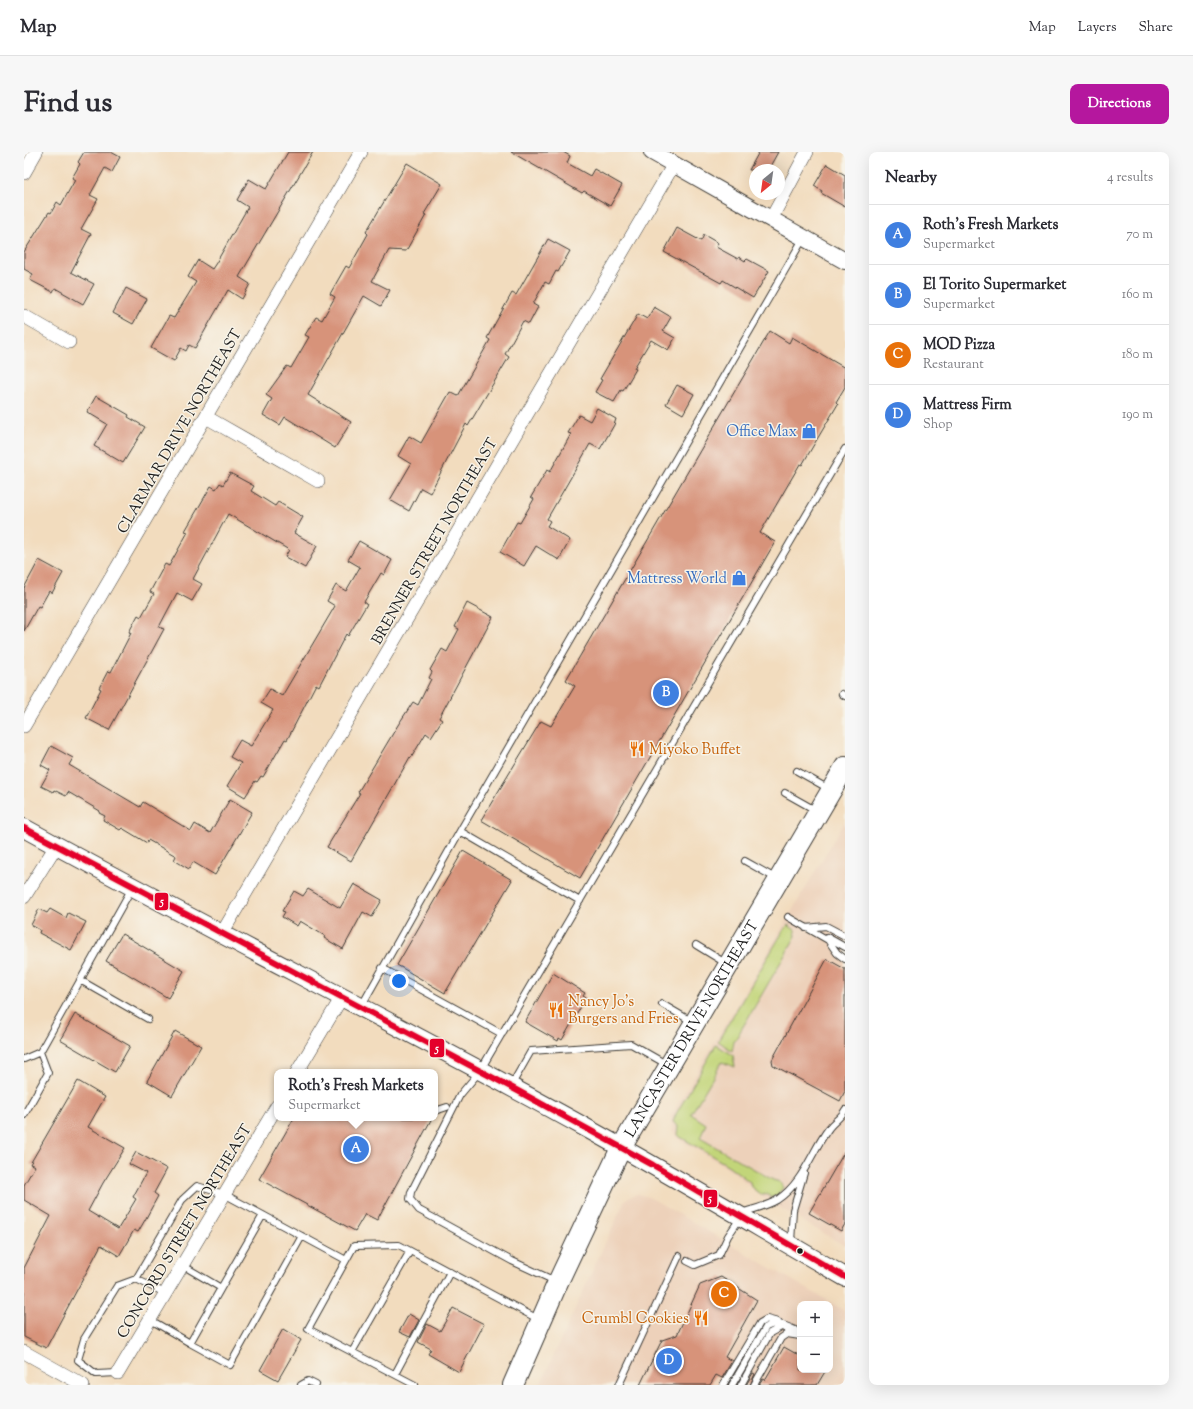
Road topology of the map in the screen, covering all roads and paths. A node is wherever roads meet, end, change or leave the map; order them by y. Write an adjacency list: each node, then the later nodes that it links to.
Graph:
1 (36, 152): 6 (street)
2 (361, 152): 12 (street, CLARMAR DRIVE NORTHEAST)
3 (652, 152): 5 (street)
4 (807, 152): 7 (street)
5 (674, 164): 7 (street); 31 (street, BRENNER STREET NORTHEAST)
6 (24, 173)
7 (771, 219): 8 (street)
8 (804, 238): 9 (street); 22 (lane)
9 (845, 261)
10 (24, 316): 11 (street)
11 (69, 342)
12 (206, 417): 14 (street); 15 (street, CLARMAR DRIVE NORTHEAST)
13 (845, 449): 28 (lane)
14 (318, 481)
15 (24, 726)
16 (845, 767): 18 (main road, LANCASTER DRIVE NORTHEAST)
17 (797, 771): 18 (lane)
18 (831, 791): 20 (main road, LANCASTER DRIVE NORTHEAST)
19 (785, 792): 20 (lane)
20 (818, 812): 25 (main road, LANCASTER DRIVE NORTHEAST)
21 (24, 828): 23 (main road)
22 (460, 831): 28 (lane); 38 (lane)
23 (56, 846): 26 (main road); 27 (street)
24 (745, 861): 25 (lane)
25 (779, 880): 37 (main road, LANCASTER DRIVE NORTHEAST)
26 (133, 887): 31 (main road); 39 (lane)
27 (24, 896)
28 (580, 901): 45 (lane)
29 (788, 917): 30 (lane)
30 (806, 928): 32 (lane); 33 (lane)
31 (221, 935): 40 (main road)
32 (819, 935): 35 (lane); 36 (lane)
33 (845, 936)
34 (696, 945): 37 (lane)
35 (845, 947)
36 (845, 959)
37 (729, 965): 44 (main road, LANCASTER DRIVE NORTHEAST)
38 (382, 968): 42 (lane); 45 (lane)
39 (80, 980): 43 (lane); 46 (lane)
40 (342, 997): 42 (main road); 49 (street)
41 (662, 1004): 44 (lane)
42 (361, 1007): 50 (main road)
43 (148, 1019)
44 (694, 1023): 48 (main road, LANCASTER DRIVE NORTHEAST)
45 (502, 1034): 50 (lane)
46 (40, 1052): 47 (lane); 56 (lane)
47 (24, 1059)
48 (670, 1066): 51 (lane); 57 (main road, LANCASTER DRIVE NORTHEAST)
49 (299, 1069)
50 (480, 1071): 51 (main road); 72 (lane)
51 (511, 1087): 57 (main road)
52 (447, 1107): 53 (lane)
53 (438, 1110)
54 (845, 1110): 58 (lane)
55 (274, 1111): 59 (street, CONCORD STREET NORTHEAST)
56 (24, 1115)
57 (621, 1148): 61 (main road); 72 (main road, LANCASTER DRIVE NORTHEAST)
58 (804, 1171): 61 (lane); 63 (lane)
59 (224, 1194): 60 (lane); 68 (street, CONCORD STREET NORTHEAST); 71 (lane)
60 (263, 1215): 62 (lane); 73 (lane)
61 (739, 1216): 63 (main road); 67 (lane)
62 (302, 1236): 66 (lane); 81 (lane)
63 (791, 1246): 70 (main road)
64 (410, 1251): 66 (lane); 69 (lane); 83 (lane)
65 (679, 1256): 91 (lane)
66 (346, 1260): 83 (lane)
67 (687, 1261)
68 (182, 1265): 73 (lane); 74 (street, CONCORD STREET NORTHEAST)
69 (450, 1272): 76 (lane); 85 (lane)
70 (845, 1278)
71 (136, 1279): 74 (lane); 84 (lane)
72 (558, 1282): 76 (main road, LANCASTER DRIVE NORTHEAST)
73 (221, 1288): 81 (lane)
74 (165, 1293): 75 (street, CONCORD STREET NORTHEAST)
75 (149, 1320): 81 (lane); 84 (street, CONCORD STREET NORTHEAST)
76 (542, 1321): 86 (main road, LANCASTER DRIVE NORTHEAST)
77 (781, 1323): 78 (lane); 92 (lane); 93 (lane)
78 (797, 1331)
79 (797, 1332): 94 (lane)
80 (797, 1336): 95 (lane)
81 (190, 1343)
82 (24, 1352): 87 (street)
83 (352, 1352): 85 (lane)
84 (118, 1373)
85 (395, 1374): 90 (lane)
86 (517, 1379)
87 (83, 1385)
88 (301, 1385): 89 (lane)
89 (316, 1385)
90 (415, 1385)
91 (619, 1385)
92 (723, 1385)
93 (732, 1385)
94 (740, 1385)
95 (754, 1385)

